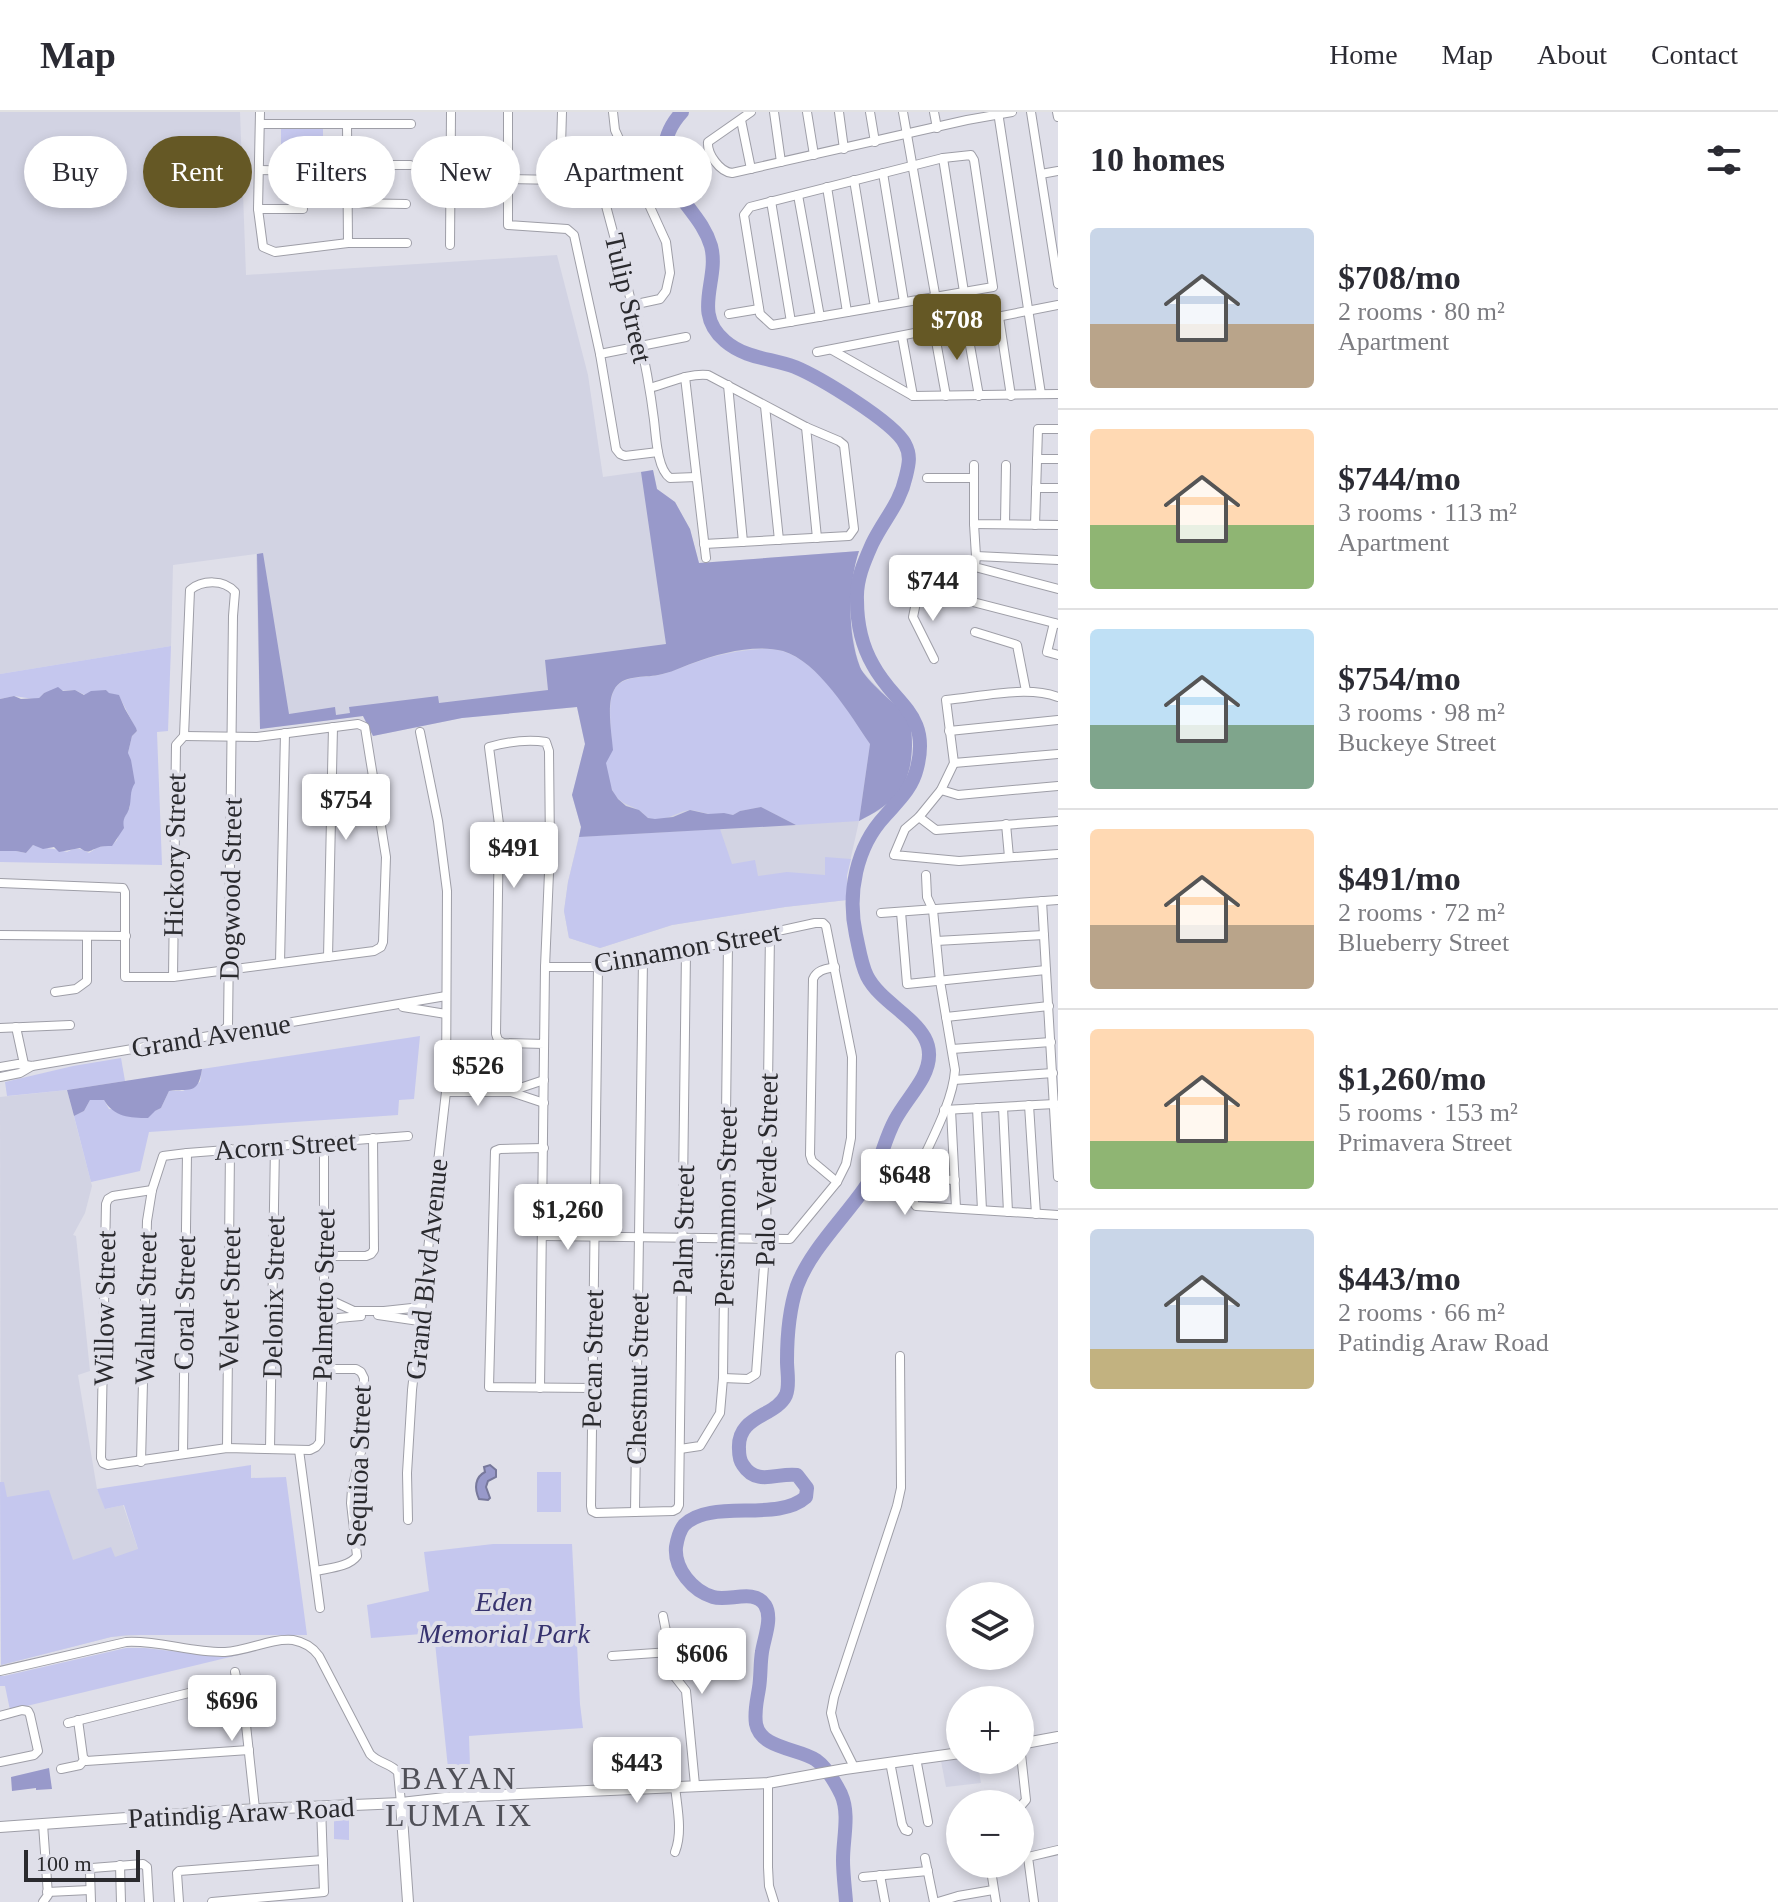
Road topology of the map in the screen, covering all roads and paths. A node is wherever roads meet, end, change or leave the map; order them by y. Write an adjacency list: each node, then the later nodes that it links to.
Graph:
1 (260, 112): 19 (street)
2 (302, 112): 20 (street)
3 (451, 112): 26 (street)
4 (508, 112): 27 (street)
5 (562, 112): 28 (street)
6 (613, 112): 65 (street)
7 (751, 112): 18 (street)
8 (774, 112): 33 (street)
9 (807, 112): 31 (street)
10 (839, 112): 30 (street)
11 (870, 112): 29 (street)
12 (903, 112): 24 (street)
13 (934, 112): 23 (street)
14 (1012, 112): 16 (street)
15 (1031, 112): 42 (street)
16 (998, 113): 17 (street); 69 (street)
17 (966, 116): 23 (street)
18 (741, 120): 37 (street); 37 (street)
19 (260, 124): 20 (street); 38 (street)
20 (302, 124): 21 (street)
21 (347, 124): 22 (street); 25 (street)
22 (411, 124)
23 (937, 128): 24 (street)
24 (907, 135): 29 (street); 36 (street)
25 (347, 136)
26 (451, 136)
27 (508, 136)
28 (561, 136)
29 (875, 142): 30 (street)
30 (844, 149): 31 (street)
31 (814, 155): 33 (street)
32 (943, 158): 36 (street); 62 (street); 62 (street)
33 (781, 162): 37 (street)
34 (395, 165): 35 (street)
35 (410, 165)
36 (911, 166): 41 (street); 63 (street)
37 (751, 169)
38 (259, 170): 39 (street); 55 (street)
39 (268, 170)
40 (1058, 171): 42 (street)
41 (883, 173): 43 (street); 64 (street)
42 (1041, 174): 54 (street)
43 (854, 180): 44 (street); 67 (street)
44 (827, 187): 45 (street); 70 (street)
45 (798, 195): 46 (street); 72 (street)
46 (771, 201): 68 (street); 74 (street)
47 (395, 204): 48 (street)
48 (406, 204)
49 (1058, 206): 54 (street)
50 (348, 208): 57 (street)
51 (451, 208): 59 (street)
52 (508, 208): 82 (street)
53 (607, 208): 65 (street, Tulip Street)
54 (1046, 208): 60 (street)
55 (258, 209): 56 (street); 57 (street)
56 (303, 209)
57 (348, 243): 58 (street)
58 (407, 243)
59 (450, 245)
60 (1057, 271): 61 (street)
61 (1058, 284)
62 (964, 292): 63 (street)
63 (935, 297): 64 (street); 76 (street)
64 (904, 302): 67 (street)
65 (632, 305): 79 (street, Tulip Street)
66 (1058, 305): 69 (street)
67 (875, 307): 70 (street)
68 (759, 309): 71 (street); 74 (street)
69 (1028, 311): 73 (street); 86 (street)
70 (847, 312): 72 (street)
71 (729, 314)
72 (820, 317): 74 (street)
73 (999, 317): 75 (street); 91 (street)
74 (791, 322)
75 (966, 323): 76 (street); 90 (street)
76 (938, 329): 77 (street); 89 (street)
77 (902, 336): 80 (street); 88 (street)
78 (686, 337): 79 (street)
79 (641, 346): 82 (street); 85 (street, Tulip Street)
80 (832, 350): 81 (street); 88 (street)
81 (817, 352)
82 (600, 354): 95 (street)
83 (685, 377): 84 (street); 85 (street); 100 (street)
84 (728, 385): 92 (street); 111 (street)
85 (650, 388): 95 (street, Tulip Street)
86 (1041, 394): 87 (street); 91 (street)
87 (1058, 394)
88 (913, 396): 89 (street)
89 (946, 396): 90 (street)
90 (979, 396): 91 (street)
91 (1011, 396)
92 (765, 406): 93 (street); 110 (street)
93 (806, 427): 109 (street); 109 (street)
94 (1058, 429): 96 (street)
95 (658, 452): 100 (street)
96 (1037, 459): 97 (street); 103 (street)
97 (1058, 459)
98 (974, 465): 102 (street)
99 (1006, 465): 106 (street)
100 (696, 477): 112 (street)
101 (927, 478): 102 (street)
102 (974, 478): 105 (street)
103 (1036, 488): 104 (street); 107 (street)
104 (1058, 488)
105 (974, 524): 106 (street); 113 (street)
106 (1005, 524): 107 (street)
107 (1035, 525): 108 (street)
108 (1058, 525)
109 (817, 538): 110 (street)
110 (779, 540): 111 (street)
111 (743, 542): 112 (street)
112 (704, 544): 114 (street)
113 (976, 556): 115 (street); 118 (street)
114 (706, 558)
115 (1058, 560)
116 (903, 584): 117 (street)
117 (919, 588): 119 (street); 122 (street)
118 (1058, 589)
119 (1056, 624): 121 (street)
120 (975, 632): 123 (street)
121 (1058, 655)
122 (934, 659)
123 (1026, 691): 124 (street); 127 (street)
124 (1058, 697)
125 (1058, 720): 127 (street)
126 (333, 727): 129 (street); 156 (street); 156 (street)
127 (949, 731): 133 (street)
128 (420, 732): 167 (street, Grand Blvd Avenue)
129 (285, 733): 131 (street); 158 (street)
130 (184, 736): 131 (street); 131 (street, Hickory Street); 164 (street, Hickory Street)
131 (233, 737): 162 (street, Dogwood Street)
132 (1058, 754): 133 (street)
133 (954, 763): 135 (street)
134 (1058, 786): 135 (street)
135 (941, 790): 136 (street)
136 (919, 817): 138 (street); 140 (street)
137 (1058, 821): 138 (street)
138 (1006, 824): 140 (street)
139 (1058, 854): 140 (street)
140 (1009, 857)
141 (926, 875): 145 (street)
142 (0, 883): 152 (street)
143 (1058, 900): 144 (street)
144 (1042, 901): 145 (street); 150 (street)
145 (933, 910): 146 (street); 153 (street)
146 (901, 912): 147 (street); 165 (street)
147 (881, 913)
148 (770, 932): 154 (street, Cinnamon Street); 161 (street, Cinnamon Street); 216 (street, Palo Verde Street)
149 (0, 935): 151 (street)
150 (1044, 935): 153 (street); 163 (street)
151 (87, 936): 152 (street); 166 (street)
152 (126, 936): 164 (street)
153 (936, 941): 165 (street)
154 (728, 942): 155 (street, Cinnamon Street); 215 (street, Persimmon Street)
155 (686, 951): 157 (street, Cinnamon Street); 214 (street, Palm Street)
156 (328, 957): 158 (street)
157 (643, 959): 160 (street, Cinnamon Street); 213 (street, Chestnut Street)
158 (280, 963): 162 (street)
159 (545, 967): 160 (street, Cinnamon Street); 177 (street); 177 (street)
160 (598, 967): 212 (street, Pecan Street)
161 (835, 967): 204 (street); 204 (street)
162 (229, 970): 164 (street); 175 (street, Dogwood Street)
163 (1046, 970): 165 (street); 168 (street)
164 (173, 977)
165 (940, 981): 171 (street)
166 (55, 992)
167 (446, 996): 169 (street, Grand Avenue); 170 (street, Grand Blvd Avenue)
168 (1049, 1006): 171 (street); 176 (street)
169 (391, 1007): 170 (street, Grand Avenue); 175 (street, Grand Avenue)
170 (446, 1014): 185 (street, Grand Blvd Avenue)
171 (946, 1017): 178 (street)
172 (70, 1025): 173 (street)
173 (16, 1027): 174 (street); 179 (street)
174 (0, 1028)
175 (217, 1035): 179 (street, Grand Avenue)
176 (1051, 1042): 178 (street); 181 (street)
177 (544, 1044): 183 (street)
178 (952, 1049): 184 (street)
179 (28, 1065): 180 (street, Grand Avenue); 182 (street, Grand Avenue)
180 (0, 1067)
181 (1053, 1073): 184 (street); 188 (street)
182 (0, 1077)
183 (544, 1080): 186 (street); 187 (street)
184 (954, 1080): 192 (street)
185 (446, 1092): 186 (street); 219 (street, Grand Blvd Avenue)
186 (511, 1092): 187 (street)
187 (544, 1103): 197 (street)
188 (1055, 1104): 189 (street); 201 (street)
189 (1029, 1105): 190 (street); 209 (street)
190 (1003, 1107): 191 (street); 208 (street)
191 (977, 1108): 192 (street); 207 (street)
192 (948, 1110): 202 (street); 203 (street)
193 (408, 1136): 194 (street, Acorn Street)
194 (373, 1138): 195 (street, Acorn Street); 217 (street)
195 (324, 1142): 196 (street, Acorn Street); 217 (street, Palmetto Street)
196 (275, 1145): 198 (street, Acorn Street); 229 (street, Delonix Street)
197 (544, 1148): 211 (street); 226 (street)
198 (230, 1149): 199 (street, Acorn Street); 228 (street, Velvet Street)
199 (187, 1153): 200 (street, Acorn Street); 232 (street, Coral Street)
200 (163, 1156): 205 (street, Walnut Street)
201 (1058, 1177)
202 (914, 1178): 203 (street); 206 (street)
203 (955, 1180): 206 (street)
204 (837, 1182): 216 (street)
205 (152, 1190): 233 (street, Walnut Street); 233 (street, Willow Street)
206 (956, 1208): 207 (street)
207 (982, 1210): 208 (street)
208 (1008, 1212): 209 (street)
209 (1036, 1214): 210 (street)
210 (1058, 1215)
211 (543, 1236): 212 (street); 226 (street)
212 (594, 1236): 213 (street); 227 (street, Pecan Street)
213 (639, 1237): 214 (street); 234 (street, Chestnut Street)
214 (684, 1238): 215 (street); 230 (street, Palm Street)
215 (724, 1239): 216 (street); 225 (street, Persimmon Street)
216 (766, 1239): 225 (street, Palo Verde Street)
217 (323, 1256): 218 (street, Palmetto Street)
218 (324, 1297): 220 (street); 222 (street, Palmetto Street)
219 (421, 1307): 220 (street); 221 (street, Grand Blvd Avenue)
220 (369, 1313): 221 (street); 222 (street)
221 (419, 1321): 235 (street, Grand Blvd Avenue)
222 (324, 1326): 224 (street, Palmetto Street)
223 (900, 1356): 253 (street)
224 (322, 1369): 231 (street, Palmetto Street); 236 (street, Sequioa Street)
225 (723, 1378): 230 (street, Persimmon Street)
226 (540, 1388): 227 (street)
227 (592, 1388): 234 (street, Pecan Street)
228 (227, 1448): 229 (street); 232 (street)
229 (270, 1449): 231 (street)
230 (680, 1449): 234 (street, Palm Street)
231 (299, 1450): 236 (street)
232 (183, 1454): 233 (street)
233 (141, 1462)
234 (635, 1512)
235 (408, 1520)
236 (316, 1571): 237 (street)
237 (320, 1608)
238 (663, 1616): 239 (street)
239 (670, 1652): 240 (street); 256 (street)
240 (612, 1656)
241 (0, 1671): 259 (street)
242 (0, 1716): 251 (street)
243 (78, 1720): 244 (street); 247 (street); 250 (street)
244 (68, 1723)
245 (1058, 1737): 246 (main road)
246 (1034, 1741)
247 (249, 1750): 250 (street); 261 (street)
248 (946, 1755): 249 (main road, Patindig Araw Road)
249 (916, 1758): 252 (main road, Patindig Araw Road); 262 (street)
250 (84, 1760): 254 (street)
251 (0, 1762)
252 (890, 1762): 253 (main road, Patindig Araw Road); 266 (street)
253 (850, 1768): 255 (main road, Patindig Araw Road)
254 (61, 1769)
255 (768, 1783): 256 (main road, Patindig Araw Road); 287 (street)
256 (695, 1785): 257 (main road, Patindig Araw Road)
257 (675, 1786): 258 (main road, Patindig Araw Road); 268 (street)
258 (430, 1800): 259 (main road, Patindig Araw Road); 265 (main road)
259 (401, 1803): 260 (main road, Patindig Araw Road); 265 (main road)
260 (321, 1806): 261 (main road, Patindig Araw Road); 270 (street)
261 (255, 1809): 263 (main road, Patindig Araw Road)
262 (928, 1822)
263 (43, 1824): 264 (main road, Patindig Araw Road); 278 (street)
264 (0, 1827)
265 (403, 1829): 286 (main road)
266 (908, 1831)
267 (1058, 1851): 291 (street)
268 (675, 1852)
269 (925, 1858): 272 (street)
270 (323, 1860): 284 (street); 285 (street)
271 (120, 1865): 276 (street); 282 (street); 283 (street)
272 (928, 1871): 273 (street); 289 (street)
273 (880, 1875): 274 (street); 288 (street)
274 (863, 1877)
275 (992, 1878): 277 (street)
276 (90, 1890): 278 (street); 281 (street)
277 (993, 1890): 279 (street); 290 (street)
278 (47, 1892): 280 (street)
279 (959, 1899): 289 (street)
280 (43, 1902)
281 (91, 1902)
282 (121, 1902)
283 (149, 1902)
284 (179, 1902)
285 (212, 1902)
286 (408, 1902)
287 (774, 1902)
288 (885, 1902)
289 (936, 1902)
290 (996, 1902)
291 (1034, 1902)

